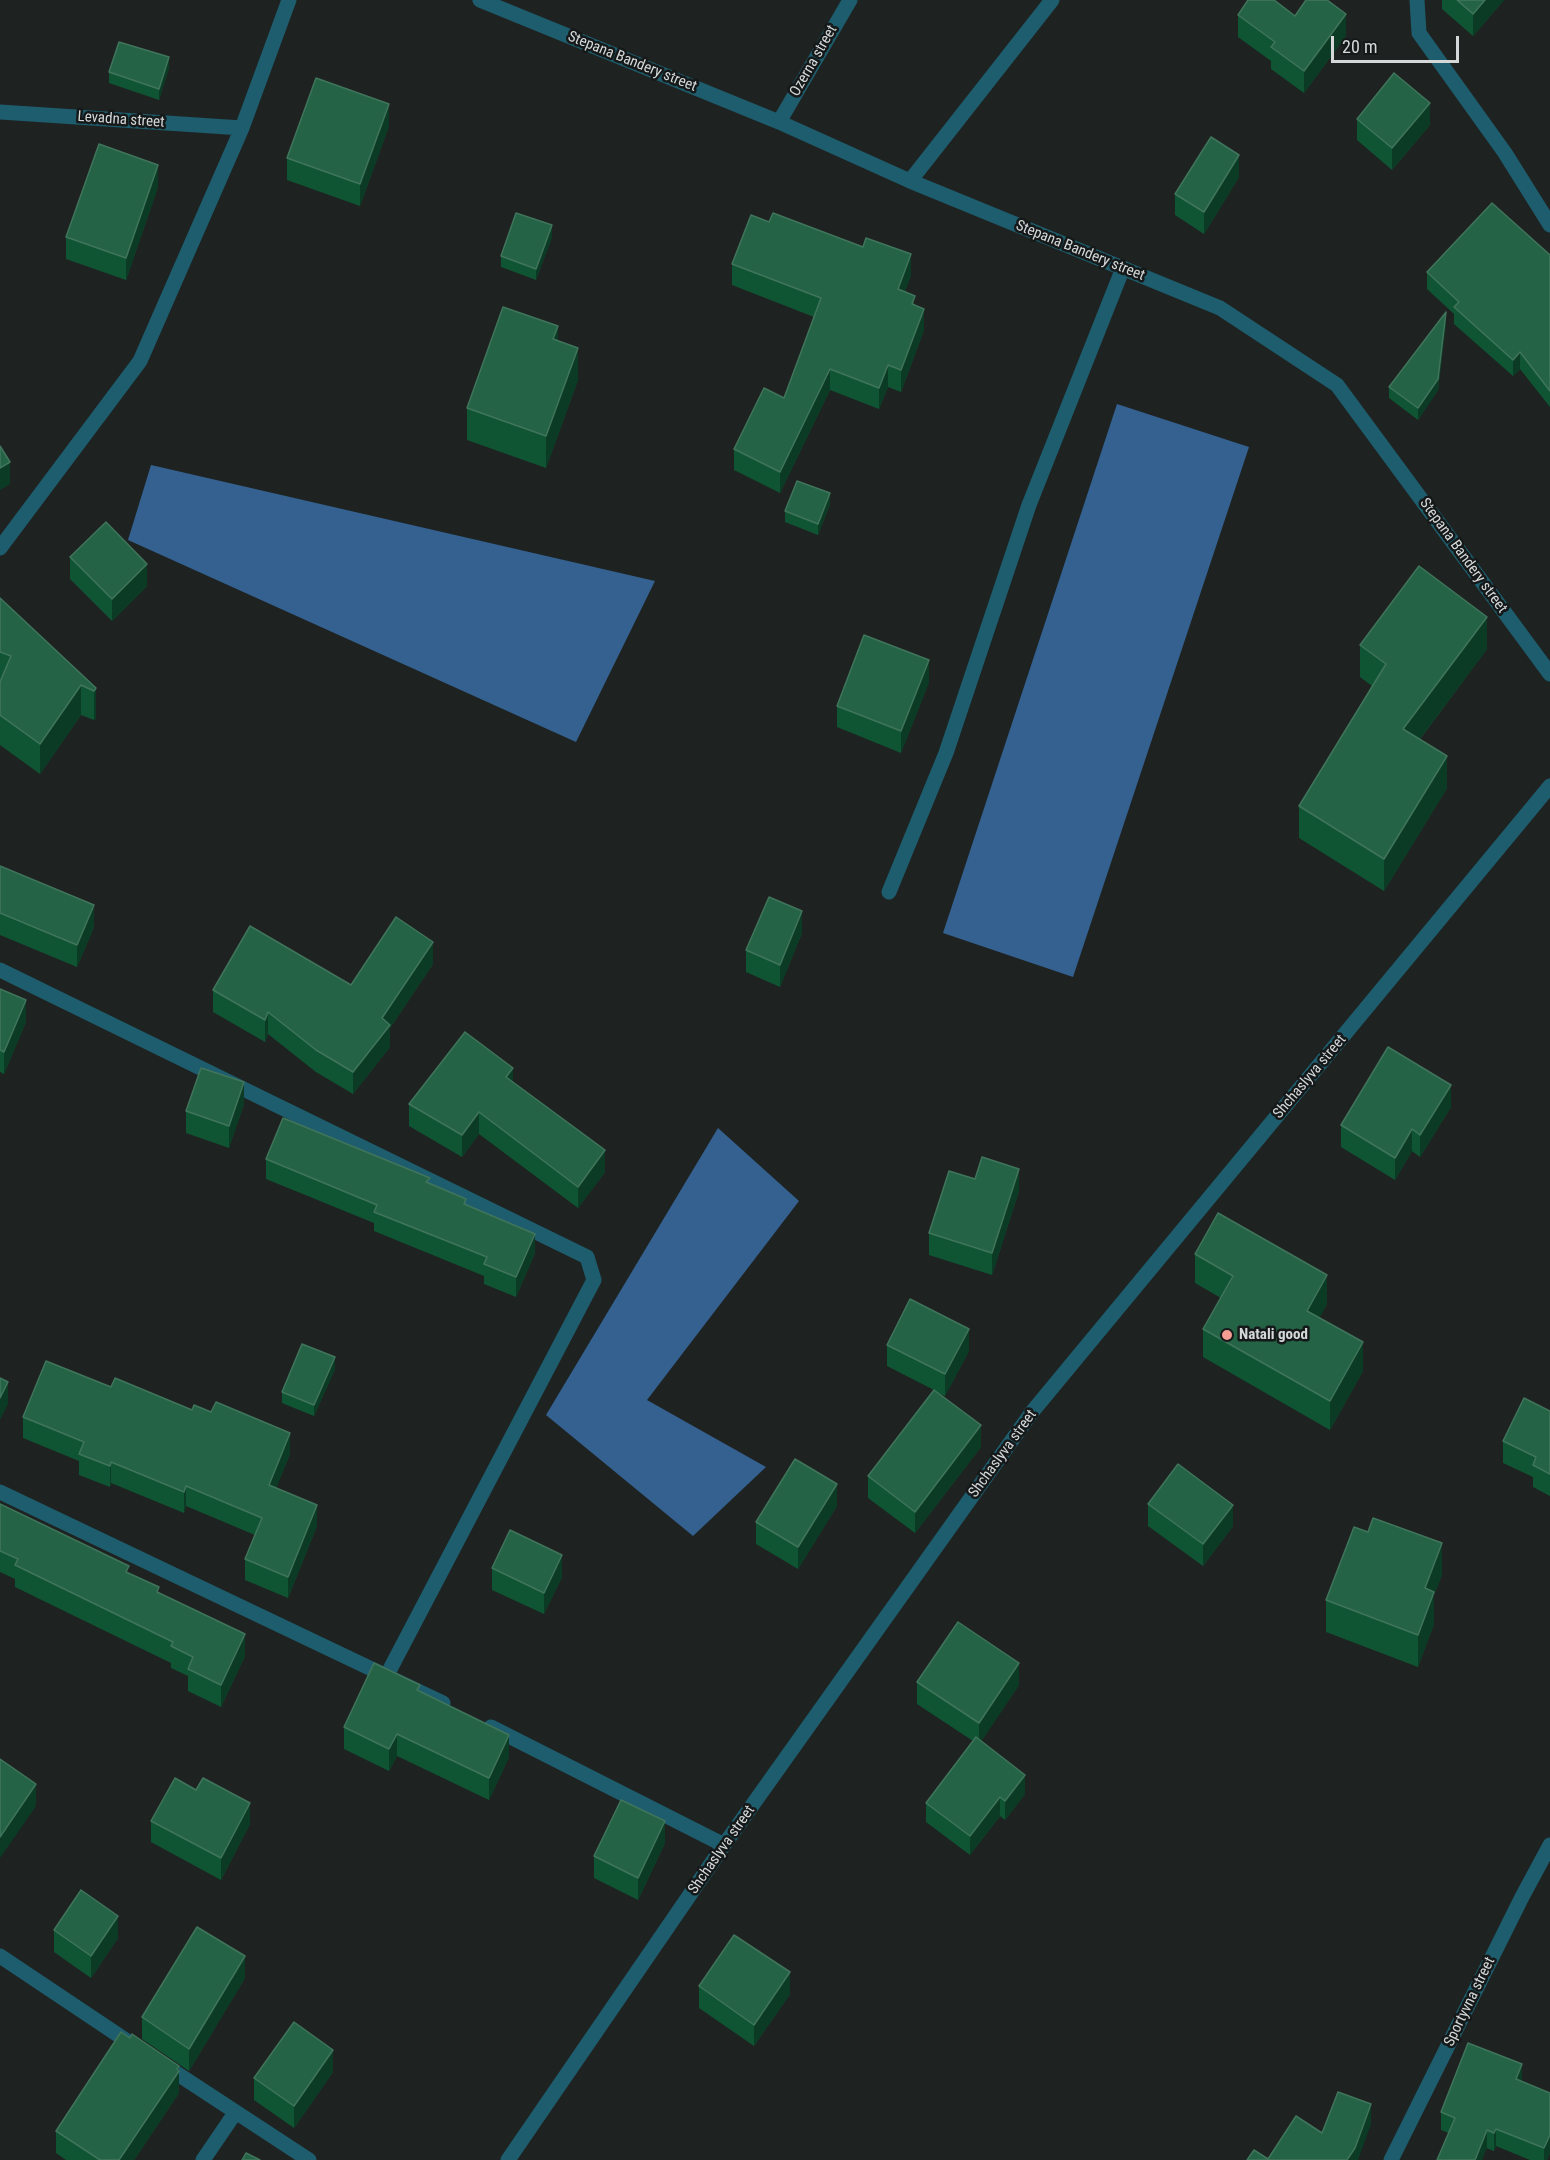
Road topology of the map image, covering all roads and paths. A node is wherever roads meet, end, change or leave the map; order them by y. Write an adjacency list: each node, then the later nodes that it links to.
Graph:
1 (289, 0): 8 (street)
2 (480, 0): 7 (street, Stepana Bandery street)
3 (850, 0): 7 (street, Ozerna street)
4 (1052, 0): 9 (street)
5 (1417, 0): 10 (street)
6 (0, 112): 8 (street, Levadna street)
7 (779, 122): 9 (street, Stepana Bandery street)
8 (242, 128): 12 (street)
9 (910, 181): 11 (street, Stepana Bandery street)
10 (1550, 225)
11 (1123, 268): 13 (street, Stepana Bandery street); 15 (street)
12 (0, 548)
13 (1550, 674)
14 (1550, 786): 21 (street, Shchaslyva street)
15 (890, 892)
16 (0, 970): 18 (street)
17 (0, 1492): 18 (street)
18 (387, 1675): 19 (street)
19 (460, 1712)
20 (482, 1723): 21 (street)
21 (724, 1845): 27 (street, Shchaslyva street)
22 (1550, 1845): 28 (street, Sportyvna street)
23 (0, 1956): 24 (street)
24 (235, 2113): 25 (street); 26 (street)
25 (203, 2160)
26 (309, 2160)
27 (508, 2160)
28 (1391, 2160)

